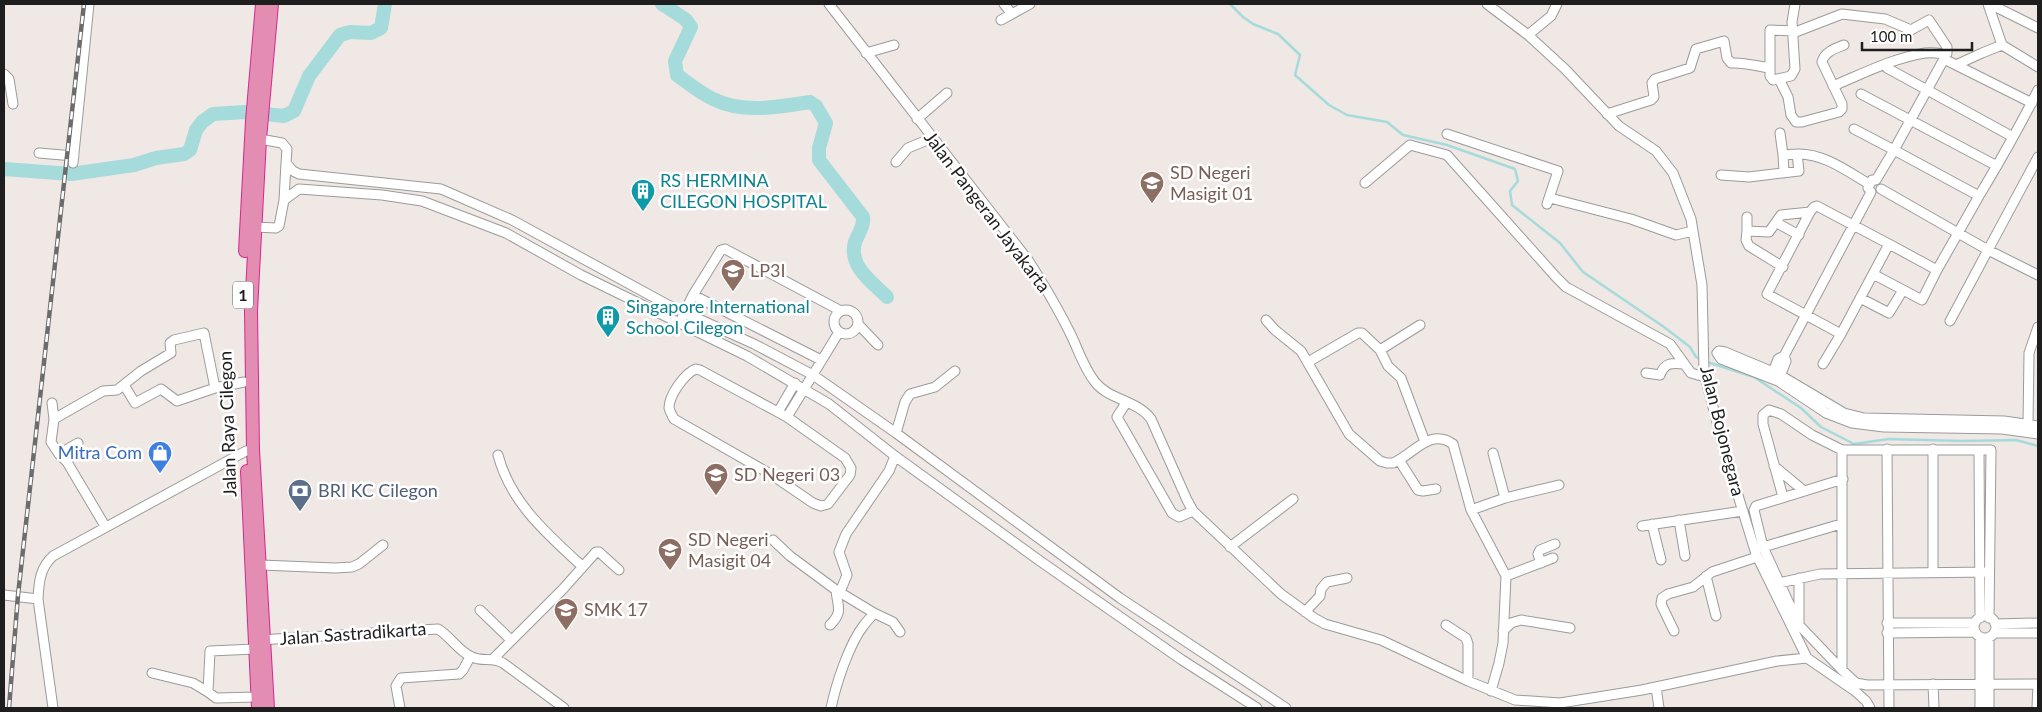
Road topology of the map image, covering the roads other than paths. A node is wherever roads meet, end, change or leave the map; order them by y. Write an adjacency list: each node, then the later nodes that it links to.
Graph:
1 (88, 4): 44 (street)
2 (262, 4): 34 (highway, 1)
3 (272, 4): 34 (highway, 1)
4 (829, 4): 19 (street, Jalan Pangeran Jayakarta)
5 (1004, 4): 11 (street)
6 (1030, 4): 11 (street)
7 (1487, 4): 15 (street, Jalan Bojonegara)
8 (1557, 4): 15 (street)
9 (1795, 4): 14 (street)
10 (1989, 4): 13 (street); 18 (street)
11 (1012, 14): 12 (street)
12 (1002, 20)
13 (2038, 28)
14 (1793, 32): 22 (street); 25 (street); 26 (street)
15 (1528, 35): 33 (street, Jalan Bojonegara)
16 (894, 45): 19 (street)
17 (1844, 45): 26 (street)
18 (2002, 45): 20 (street); 21 (street)
19 (866, 53): 35 (street, Jalan Pangeran Jayakarta)
20 (1958, 64): 27 (street); 31 (street)
21 (2038, 67)
22 (1770, 68): 25 (street); 33 (street)
23 (1887, 68): 27 (street)
24 (4, 74): 32 (street)
25 (1779, 79): 26 (street)
26 (1833, 86)
27 (1926, 90): 36 (street); 40 (street)
28 (2038, 90): 31 (street)
29 (947, 93): 35 (street)
30 (1861, 94): 36 (street)
31 (2032, 103): 40 (street)
32 (13, 104)
33 (1607, 114): 64 (street, Jalan Bojonegara)
34 (257, 115): 42 (highway, 1)
35 (917, 119): 41 (street, Jalan Pangeran Jayakarta)
36 (1910, 119): 43 (street); 50 (street)
37 (1854, 129): 43 (street)
38 (1780, 133): 46 (street)
39 (1447, 134): 64 (street)
40 (2013, 137): 50 (street)
41 (932, 138): 48 (street); 109 (street, Jalan Pangeran Jayakarta)
42 (255, 139): 49 (street); 63 (highway, Jalan Raya Cilegon / 1); 103 (highway, Jalan Raya Cilegon / 1)
43 (1894, 150): 55 (street); 57 (street)
44 (38, 153)
45 (1797, 154): 46 (street); 51 (street); 55 (street)
46 (1782, 155): 51 (street)
47 (2038, 157): 70 (street)
48 (896, 162)
49 (286, 163): 52 (street); 58 (street)
50 (1997, 166): 57 (street)
51 (1784, 173): 53 (street)
52 (299, 174): 56 (street); 68 (street)
53 (1721, 175)
54 (1365, 184): 96 (street)
55 (1872, 185): 62 (street); 66 (street)
56 (299, 189): 58 (street); 71 (street)
57 (1979, 196): 66 (street)
58 (284, 200): 63 (street)
59 (1810, 212): 61 (street); 62 (street); 67 (street)
60 (1747, 218): 65 (street)
61 (1777, 223): 65 (street); 67 (street)
62 (1854, 225): 69 (street); 81 (street)
63 (255, 227): 118 (highway, Jalan Raya Cilegon / 1)
64 (1692, 231): 101 (street, Jalan Bojonegara)
65 (1747, 231): 72 (street)
66 (1958, 233): 70 (street); 73 (street)
67 (1799, 235): 72 (street)
68 (547, 239): 71 (street); 79 (street)
69 (1889, 244): 73 (street); 74 (street)
70 (1988, 250): 75 (street); 84 (street)
71 (542, 253): 85 (street)
72 (1783, 267): 81 (street)
73 (1937, 270): 76 (street)
74 (1873, 274): 76 (street); 78 (street)
75 (2038, 275)
76 (1903, 290): 78 (street)
77 (693, 296): 79 (street); 80 (street); 94 (street)
78 (1860, 298): 91 (street)
79 (685, 312): 82 (street); 85 (street)
80 (841, 312): 86 (street); 90 (street)
81 (1806, 316): 91 (street); 102 (street)
82 (696, 318): 89 (street); 100 (street)
83 (1266, 320): 95 (street)
84 (1950, 321)
85 (679, 324): 89 (street)
86 (858, 324): 90 (street); 92 (street)
87 (1420, 325): 93 (street)
88 (2038, 327): 113 (street)
89 (690, 329): 104 (street)
90 (839, 332): 94 (street)
91 (1840, 334): 97 (street)
92 (878, 345)
93 (1380, 350): 95 (street); 115 (street)
94 (821, 360): 100 (street)
95 (1308, 362): 126 (street)
96 (1684, 364): 99 (street); 101 (street)
97 (1824, 364)
98 (955, 371): 114 (street)
99 (1646, 373)
100 (813, 375): 107 (street); 114 (street)
101 (1704, 375): 137 (street, Jalan Bojonegara)
102 (1776, 376): 102 (street); 113 (street)
103 (244, 382): 106 (street); 118 (highway, Jalan Raya Cilegon / 1)
104 (795, 383): 107 (street); 110 (street)
105 (124, 385): 106 (street); 106 (street); 112 (street)
106 (215, 388)
107 (805, 389): 111 (street); 125 (street)
108 (52, 403): 112 (street)
109 (1126, 403): 136 (street, Jalan Pangeran Jayakarta); 136 (street)
110 (778, 412): 111 (street); 111 (street)
111 (787, 418)
112 (54, 419): 123 (street)
113 (2035, 428)
114 (896, 433): 168 (street)
115 (1425, 442): 126 (street); 135 (street)
116 (78, 443): 123 (street)
117 (1887, 449): 119 (street); 120 (street); 156 (street)
118 (250, 450): 141 (street); 153 (highway, Jalan Raya Cilegon / 1); 186 (highway, Jalan Raya Cilegon / 1)
119 (1842, 450): 127 (street); 128 (street)
120 (1933, 450): 121 (street); 157 (street)
121 (1979, 450): 158 (street); 158 (street)
122 (1494, 453): 133 (street)
123 (59, 454): 141 (street)
124 (498, 455): 154 (street)
125 (895, 456): 165 (street); 170 (street)
126 (1399, 460): 130 (street)
127 (1773, 465): 131 (street); 132 (street)
128 (1843, 479): 131 (street); 140 (street)
129 (1559, 485): 133 (street)
130 (1436, 489)
131 (1804, 490): 132 (street)
132 (1783, 497): 147 (street)
133 (1506, 498): 135 (street)
134 (1293, 499): 146 (street)
135 (1471, 510): 160 (street)
136 (1193, 511): 146 (street, Jalan Pangeran Jayakarta)
137 (1743, 511): 138 (street); 149 (street, Jalan Bojonegara)
138 (1679, 520): 139 (street); 148 (street)
139 (1652, 524): 142 (street); 151 (street)
140 (1841, 524): 147 (street); 159 (street)
141 (106, 526): 167 (street)
142 (1642, 526)
143 (773, 540): 165 (street)
144 (1554, 544): 152 (street)
145 (383, 545): 153 (street)
146 (1230, 547): 171 (street, Jalan Pangeran Jayakarta)
147 (1763, 547): 164 (street)
148 (1685, 556)
149 (1757, 557): 161 (street); 189 (street, Jalan Bojonegara)
150 (1553, 558): 152 (street)
151 (1661, 560)
152 (1541, 563): 160 (street)
153 (261, 565): 186 (highway, Jalan Raya Cilegon / 1)
154 (582, 566): 155 (street); 185 (street)
155 (619, 570)
156 (1886, 572): 157 (street); 159 (street); 179 (street)
157 (1932, 572): 158 (street)
158 (1984, 572): 180 (street)
159 (1841, 573): 163 (street); 190 (street)
160 (1506, 576): 181 (street)
161 (1706, 576): 173 (street); 182 (street)
162 (1347, 578): 171 (street)
163 (1799, 578): 164 (street); 177 (street)
164 (1778, 583): 177 (street)
165 (838, 591): 172 (street); 175 (street)
166 (4, 595): 167 (street)
167 (38, 599): 203 (street)
168 (1125, 602): 170 (street); 208 (street)
169 (480, 610): 185 (street)
170 (1113, 612): 207 (street)
171 (1305, 612): 192 (street, Jalan Pangeran Jayakarta)
172 (874, 613): 183 (street); 206 (street)
173 (1716, 616)
174 (2038, 623): 180 (street)
175 (830, 625)
176 (1446, 625): 192 (street)
177 (1799, 625): 190 (street)
178 (1570, 628): 181 (street)
179 (1887, 628): 180 (street); 196 (street)
180 (1985, 628): 184 (street); 193 (street)
181 (1503, 631): 198 (street)
182 (1674, 631)
183 (900, 632)
184 (2038, 633)
185 (511, 640): 188 (street)
186 (258, 643): 187 (street, Jalan Sastradikarta); 199 (street, Jalan Sastradikarta); 200 (highway, Jalan Raya Cilegon / 1); 204 (highway, Jalan Raya Cilegon / 1)
187 (470, 657): 188 (street); 205 (street)
188 (493, 658): 202 (street)
189 (1807, 658): 197 (street, Jalan Pangeran Jayakarta); 210 (street, Jalan Bojonegara)
190 (1842, 670): 196 (street)
191 (152, 673): 199 (street)
192 (1468, 681): 198 (street, Jalan Pangeran Jayakarta)
193 (1984, 683): 194 (street); 195 (street); 213 (street); 214 (street)
194 (1932, 684): 196 (street); 212 (street)
195 (2038, 684): 215 (street)
196 (1888, 685): 211 (street)
197 (1656, 687): 201 (street, Jalan Pangeran Jayakarta); 209 (street)
198 (1491, 691): 201 (street, Jalan Pangeran Jayakarta)
199 (208, 692): 200 (street)
200 (258, 703)
201 (1560, 706)
202 (561, 707)
203 (53, 708)
204 (268, 708)
205 (400, 708)
206 (831, 708)
207 (1257, 708)
208 (1286, 708)
209 (1659, 708)
210 (1870, 708)
211 (1889, 708)
212 (1934, 708)
213 (1980, 708)
214 (1989, 708)
215 (2037, 708)

